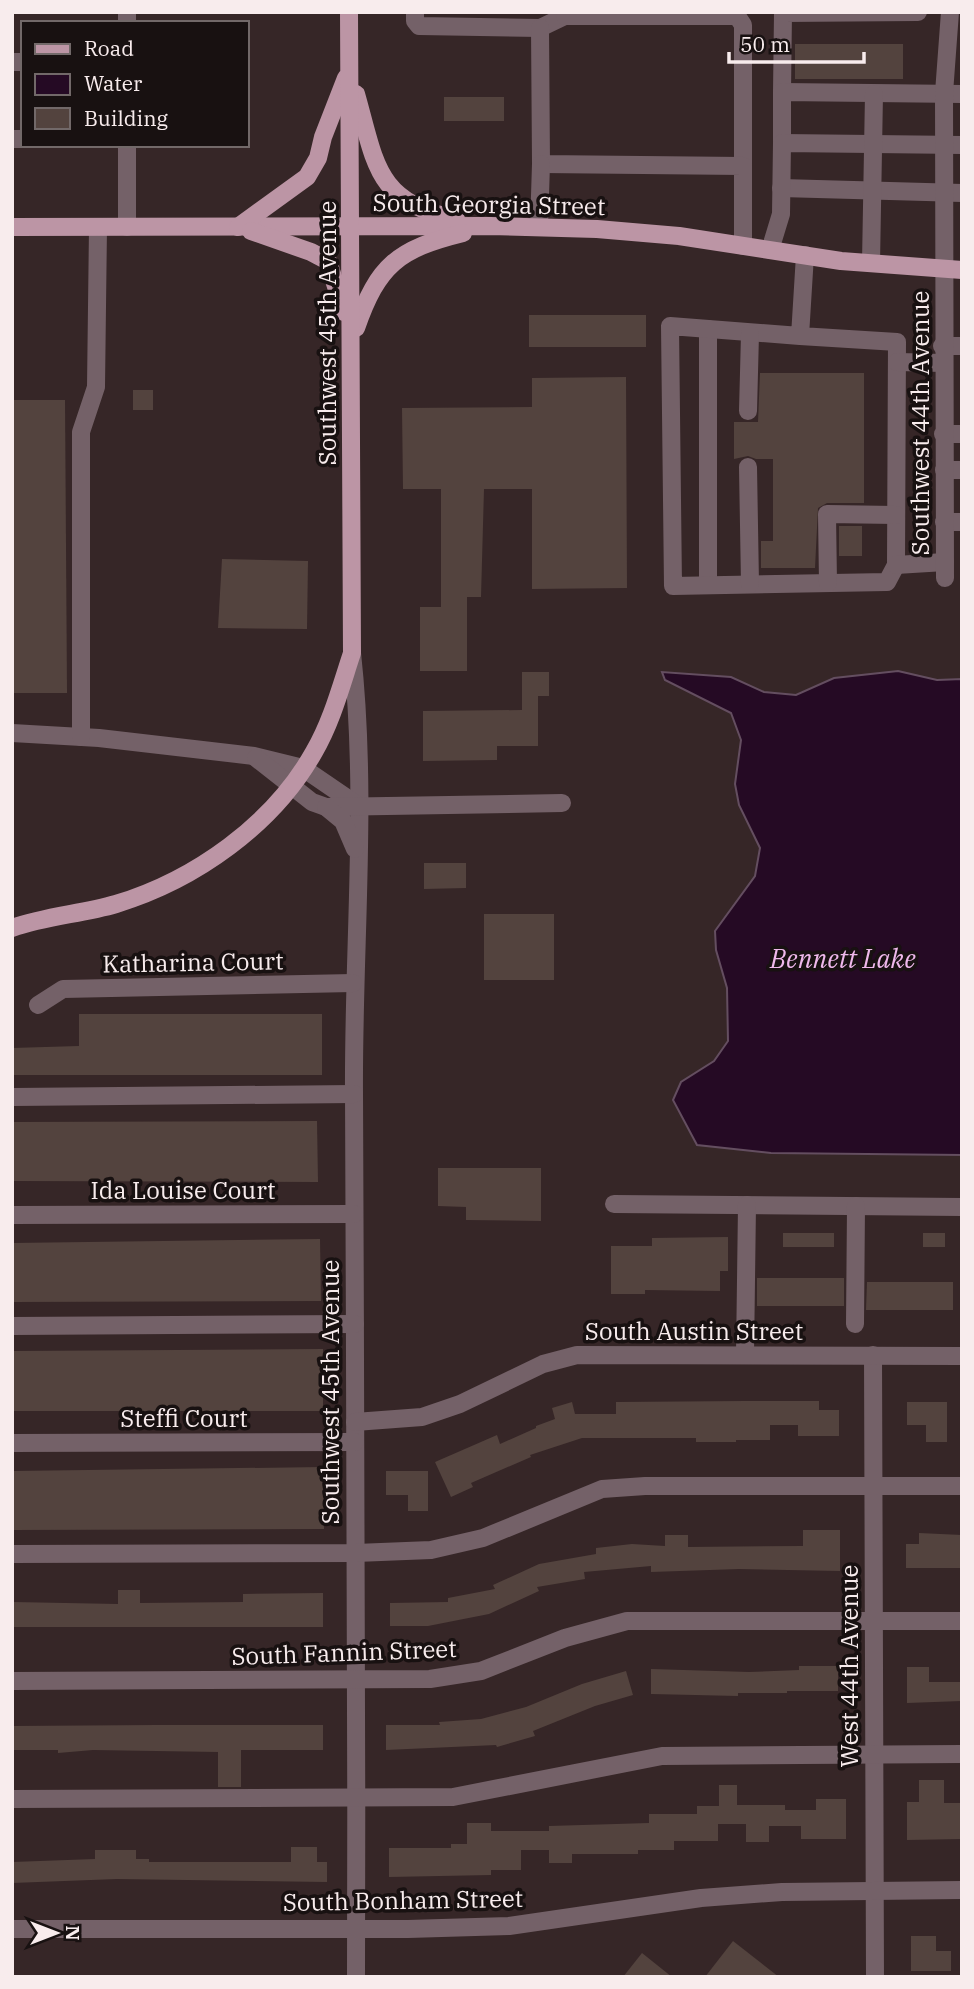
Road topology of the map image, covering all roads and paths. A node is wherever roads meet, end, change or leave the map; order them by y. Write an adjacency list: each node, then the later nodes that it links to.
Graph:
1 (349, 12): 8 (main road, Southwest 45th Avenue)
2 (415, 12): 7 (street)
3 (918, 12): 5 (street)
4 (950, 12): 11 (street, Southwest 44th Avenue)
5 (783, 13): 9 (street)
6 (565, 14): 7 (street); 17 (street)
7 (540, 28): 16 (street)
8 (349, 72): 21 (main road); 25 (main road); 26 (main road, Southwest 45th Avenue)
9 (782, 92): 10 (street); 12 (street)
10 (874, 94): 11 (street); 13 (street)
11 (953, 94): 14 (street, Southwest 44th Avenue)
12 (782, 143): 13 (street); 18 (street)
13 (873, 144): 14 (street); 19 (street)
14 (954, 145): 20 (street, Southwest 44th Avenue)
15 (127, 147): 24 (street)
16 (541, 164): 17 (street); 27 (street)
17 (743, 166): 28 (street)
18 (781, 188): 19 (street); 29 (street)
19 (872, 189): 20 (street); 31 (street)
20 (954, 193): 32 (street, Southwest 44th Avenue)
21 (490, 226): 26 (main road, South Georgia Street); 27 (main road, South Georgia Street); 36 (main road)
22 (12, 227): 23 (main road, South Georgia Street)
23 (98, 227): 24 (main road, South Georgia Street); 53 (street)
24 (127, 227): 25 (main road, South Georgia Street)
25 (238, 227): 26 (main road, South Georgia Street); 36 (main road)
26 (351, 227): 36 (main road, Southwest 45th Avenue)
27 (539, 227): 28 (main road, South Georgia Street)
28 (743, 246): 29 (main road, South Georgia Street)
29 (770, 250): 30 (main road, South Georgia Street)
30 (805, 256): 31 (main road, South Georgia Street); 35 (street)
31 (871, 263): 32 (main road, South Georgia Street)
32 (953, 269): 38 (street, Southwest 44th Avenue)
33 (708, 330): 34 (street); 50 (street); 50 (street)
34 (750, 334): 35 (street); 40 (street)
35 (800, 336): 39 (street)
36 (352, 340): 51 (main road, Southwest 45th Avenue)
37 (962, 346): 38 (street)
38 (943, 354): 39 (street); 42 (street, Southwest 44th Avenue)
39 (897, 362): 45 (street)
40 (748, 411)
41 (962, 434): 42 (street)
42 (943, 435): 44 (street, Southwest 44th Avenue)
43 (748, 467): 49 (street)
44 (953, 470): 46 (street, Southwest 44th Avenue)
45 (896, 515): 47 (street); 48 (street)
46 (953, 522): 47 (street, Southwest 44th Avenue)
47 (896, 565): 48 (street)
48 (828, 583): 49 (street)
49 (750, 584): 50 (street)
50 (708, 585)
51 (352, 653): 55 (main road, Southwest 45th Avenue); 59 (street, Southwest 45th Avenue)
52 (12, 733): 53 (street)
53 (81, 737): 54 (street)
54 (254, 756): 55 (street); 56 (street)
55 (303, 768): 56 (main road, Southwest 45th Avenue); 59 (street)
56 (289, 786): 58 (street); 61 (main road, Southwest 45th Avenue)
57 (562, 803): 59 (street)
58 (326, 807): 59 (street); 60 (street)
59 (360, 807): 60 (street, Southwest 45th Avenue)
60 (358, 866): 62 (street, Southwest 45th Avenue)
61 (12, 928)
62 (354, 983): 63 (street, Katharina Court); 64 (street, Southwest 45th Avenue)
63 (38, 1005)
64 (354, 1094): 65 (street); 70 (street, Southwest 45th Avenue)
65 (12, 1097)
66 (614, 1204): 67 (street)
67 (747, 1205): 68 (street); 75 (street)
68 (856, 1206): 69 (street); 73 (street)
69 (962, 1206)
70 (354, 1214): 71 (street, Ida Louise Court); 72 (street, Southwest 45th Avenue)
71 (12, 1215)
72 (355, 1324): 74 (street); 78 (street, Southwest 45th Avenue)
73 (855, 1324)
74 (12, 1326)
75 (745, 1355): 76 (street, South Austin Street); 78 (street, South Austin Street)
76 (873, 1355): 77 (street, South Austin Street); 81 (street, West 44th Avenue)
77 (962, 1356)
78 (355, 1422): 79 (street, Southwest 45th Avenue)
79 (355, 1442): 80 (street, Steffi Court); 83 (street, Southwest 45th Avenue)
80 (12, 1443)
81 (873, 1486): 82 (street); 83 (street); 86 (street, West 44th Avenue)
82 (962, 1486)
83 (356, 1553): 84 (street); 87 (street, Southwest 45th Avenue)
84 (12, 1554)
85 (962, 1620): 86 (street, South Fannin Street)
86 (873, 1621): 87 (street, South Fannin Street); 89 (street, West 44th Avenue)
87 (356, 1680): 88 (street, South Fannin Street); 92 (street, Southwest 45th Avenue)
88 (12, 1681)
89 (874, 1754): 90 (street); 92 (street); 93 (street, West 44th Avenue)
90 (962, 1754)
91 (12, 1799): 92 (street)
92 (356, 1799): 95 (street, Southwest 45th Avenue)
93 (875, 1889): 94 (street, South Bonham Street); 95 (street, South Bonham Street); 98 (street, West 44th Avenue)
94 (962, 1890)
95 (356, 1927): 96 (street, South Bonham Street); 97 (street, Southwest 45th Avenue)
96 (12, 1929)
97 (356, 1977)
98 (875, 1977)

